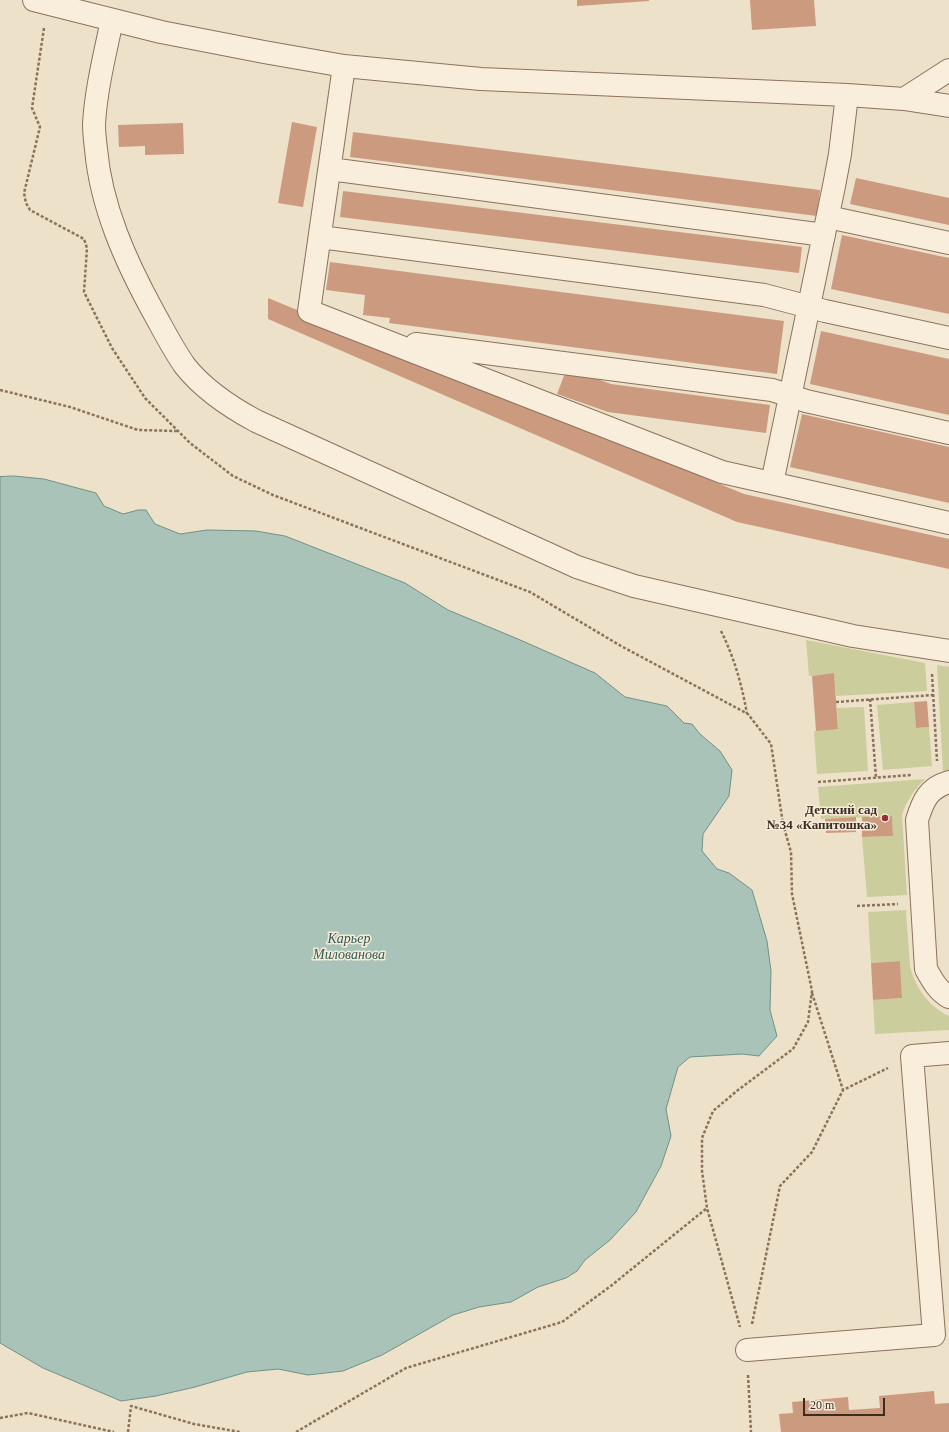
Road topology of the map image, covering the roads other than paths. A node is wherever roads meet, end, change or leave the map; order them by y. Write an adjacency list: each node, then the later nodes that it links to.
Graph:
1 (41, 2): 2 (street)
2 (112, 20): 3 (street); 19 (street)
3 (344, 66): 5 (street); 8 (street)
4 (949, 70): 6 (street)
5 (847, 95): 6 (street); 9 (street)
6 (904, 100): 7 (street)
7 (949, 106)
8 (330, 169): 9 (street); 10 (street)
9 (826, 226): 11 (street); 12 (street)
10 (320, 237): 12 (street); 14 (street)
11 (949, 243)
12 (809, 307): 13 (street); 15 (street)
13 (949, 338)
14 (381, 340): 15 (street); 17 (street)
15 (790, 396): 16 (street); 17 (street)
16 (949, 433)
17 (772, 483): 18 (street)
18 (949, 523)
19 (949, 651)
20 (942, 780): 21 (street)
21 (949, 997)
22 (949, 1053): 23 (street)
23 (747, 1350)

